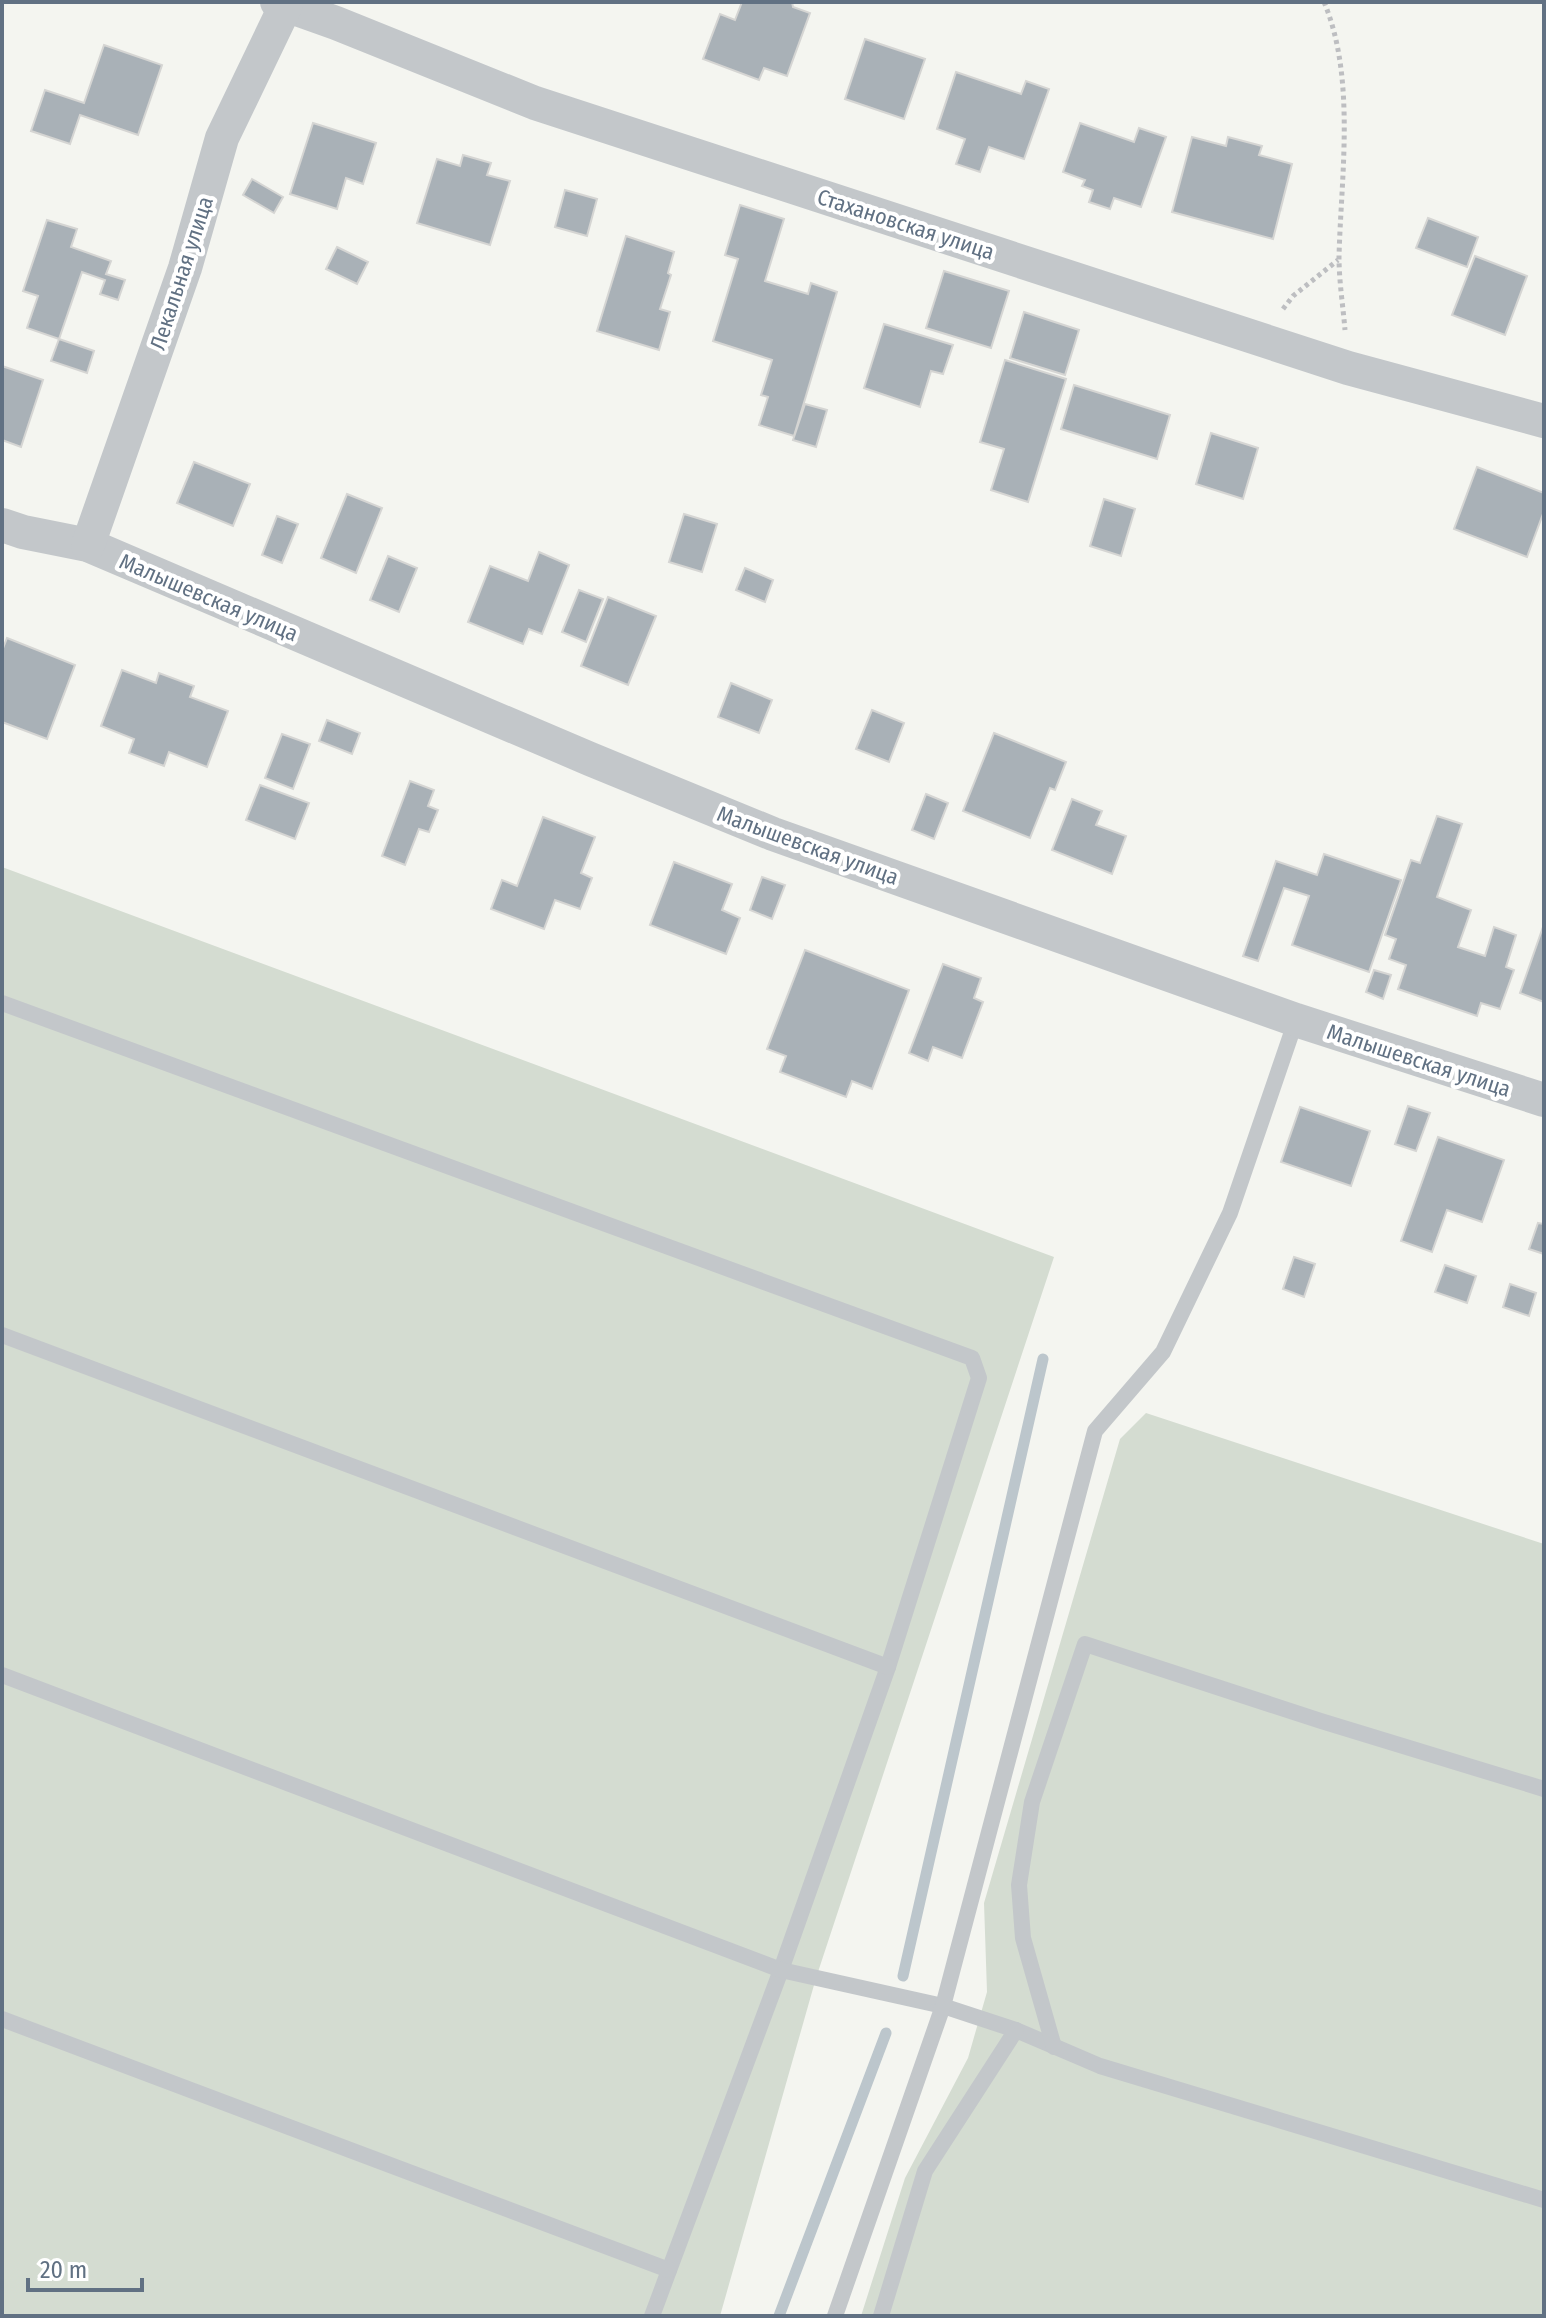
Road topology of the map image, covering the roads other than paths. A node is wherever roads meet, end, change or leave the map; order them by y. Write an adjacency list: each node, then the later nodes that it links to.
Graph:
1 (282, 4): 2 (street, Стахановская улица); 5 (street, Лекальная улица)
2 (341, 13): 3 (street, Стахановская улица)
3 (1544, 421)
4 (2, 525): 5 (street, Малышевская улица)
5 (88, 545): 7 (street, Малышевская улица)
6 (2, 1003): 10 (lane)
7 (1296, 1020): 8 (street, Малышевская улица); 14 (lane)
8 (1544, 1100)
9 (2, 1335): 10 (lane)
10 (888, 1667): 13 (lane)
11 (2, 1675): 13 (lane)
12 (1544, 1789): 17 (lane)
13 (781, 1970): 14 (lane); 19 (lane)
14 (943, 2006): 16 (lane); 21 (lane)
15 (2, 2019): 19 (lane)
16 (1016, 2030): 17 (lane); 22 (lane)
17 (1054, 2047): 18 (lane)
18 (1544, 2200)
19 (669, 2270): 20 (lane)
20 (652, 2316)
21 (835, 2316)
22 (881, 2316)

